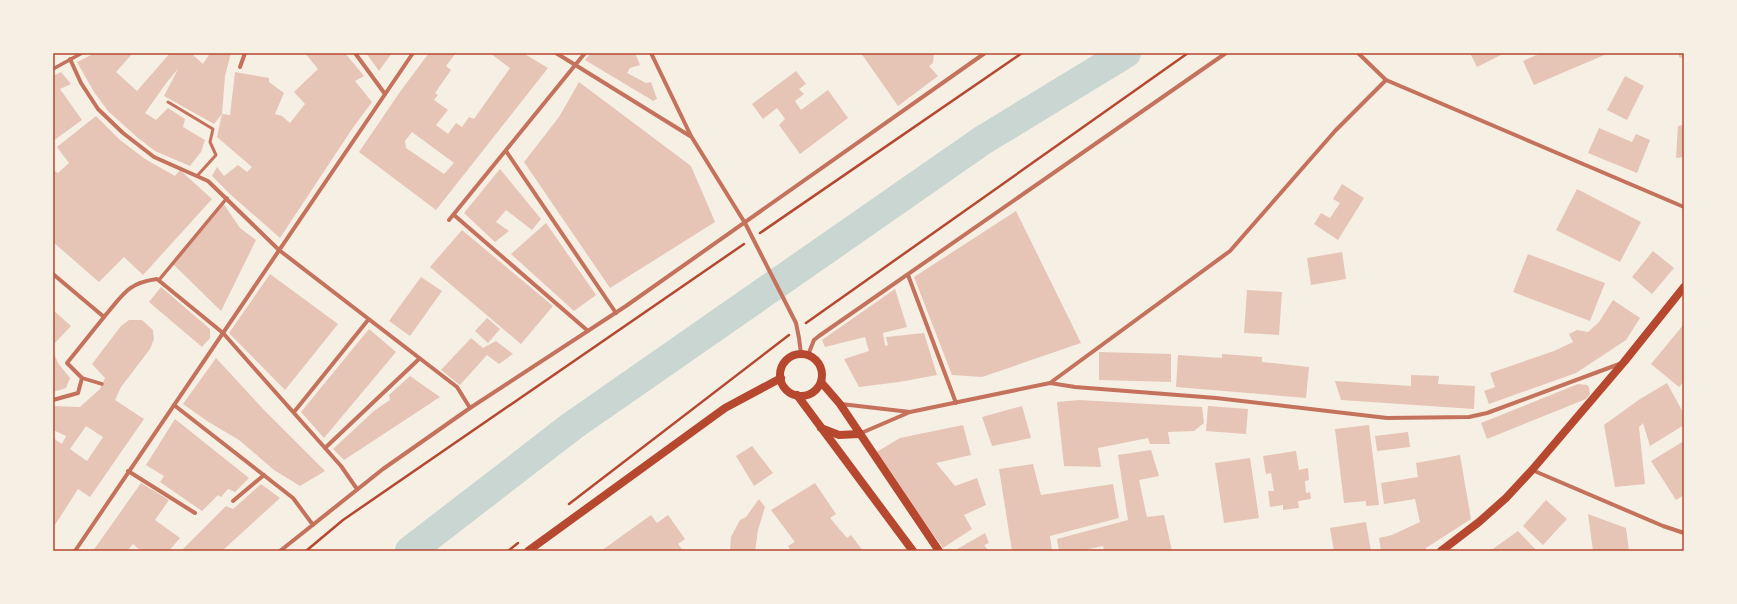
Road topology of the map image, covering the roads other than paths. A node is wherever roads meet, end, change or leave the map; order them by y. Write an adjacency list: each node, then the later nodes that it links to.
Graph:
1 (82, 53): 11 (street)
2 (245, 53): 13 (street)
3 (355, 53): 16 (street)
4 (413, 53): 16 (street)
5 (556, 53): 12 (street)
6 (585, 53): 12 (street)
7 (651, 53): 18 (street)
8 (984, 53): 25 (street)
9 (1226, 53): 28 (street)
10 (1358, 53): 15 (street)
11 (70, 59): 14 (street); 20 (street)
12 (575, 65): 18 (street); 19 (street)
13 (240, 67)
14 (53, 69)
15 (1386, 80): 22 (street); 42 (street)
16 (385, 94): 26 (street)
17 (168, 102): 20 (lane)
18 (691, 136): 25 (street)
19 (506, 151): 23 (street); 31 (street)
20 (197, 176): 21 (street)
21 (227, 198): 26 (street); 29 (street)
22 (1684, 207)
23 (454, 215): 24 (street); 34 (street)
24 (449, 220)
25 (745, 223): 31 (street); 36 (street)
26 (279, 250): 33 (street); 35 (street)
27 (53, 274): 32 (street)
28 (908, 275): 36 (street); 46 (street)
29 (160, 280): 32 (street); 35 (street)
30 (1684, 287): 38 (main road)
31 (616, 313): 34 (street)
32 (104, 317): 39 (street)
33 (368, 320): 37 (street); 50 (street)
34 (588, 331): 49 (street)
35 (223, 333): 48 (street); 50 (street)
36 (804, 355): 40 (main road); 41 (main road)
37 (419, 359): 49 (street); 54 (street)
38 (1624, 362): 42 (street); 55 (main road)
39 (82, 378): 43 (street); 45 (street)
40 (781, 378): 44 (main road); 65 (main road)
41 (821, 382): 44 (main road); 47 (main road)
42 (1050, 383): 46 (street)
43 (102, 384)
44 (797, 395): 52 (main road)
45 (53, 400)
46 (956, 403): 51 (street)
47 (840, 404): 51 (street); 53 (main road)
48 (174, 405): 56 (street); 57 (street)
49 (470, 408): 58 (street)
50 (294, 412): 54 (street)
51 (910, 412): 53 (street)
52 (820, 428): 53 (main road); 66 (main road)
53 (859, 434): 67 (main road)
54 (326, 448): 58 (street)
55 (1532, 470): 62 (street); 68 (main road)
56 (128, 471): 60 (street); 63 (street)
57 (264, 475): 59 (street); 61 (street)
58 (357, 490): 61 (street)
59 (233, 501)
60 (195, 513)
61 (313, 525): 64 (street)
62 (1684, 533)
63 (75, 551)
64 (280, 551)
65 (529, 551)
66 (913, 551)
67 (939, 551)
68 (1441, 551)

